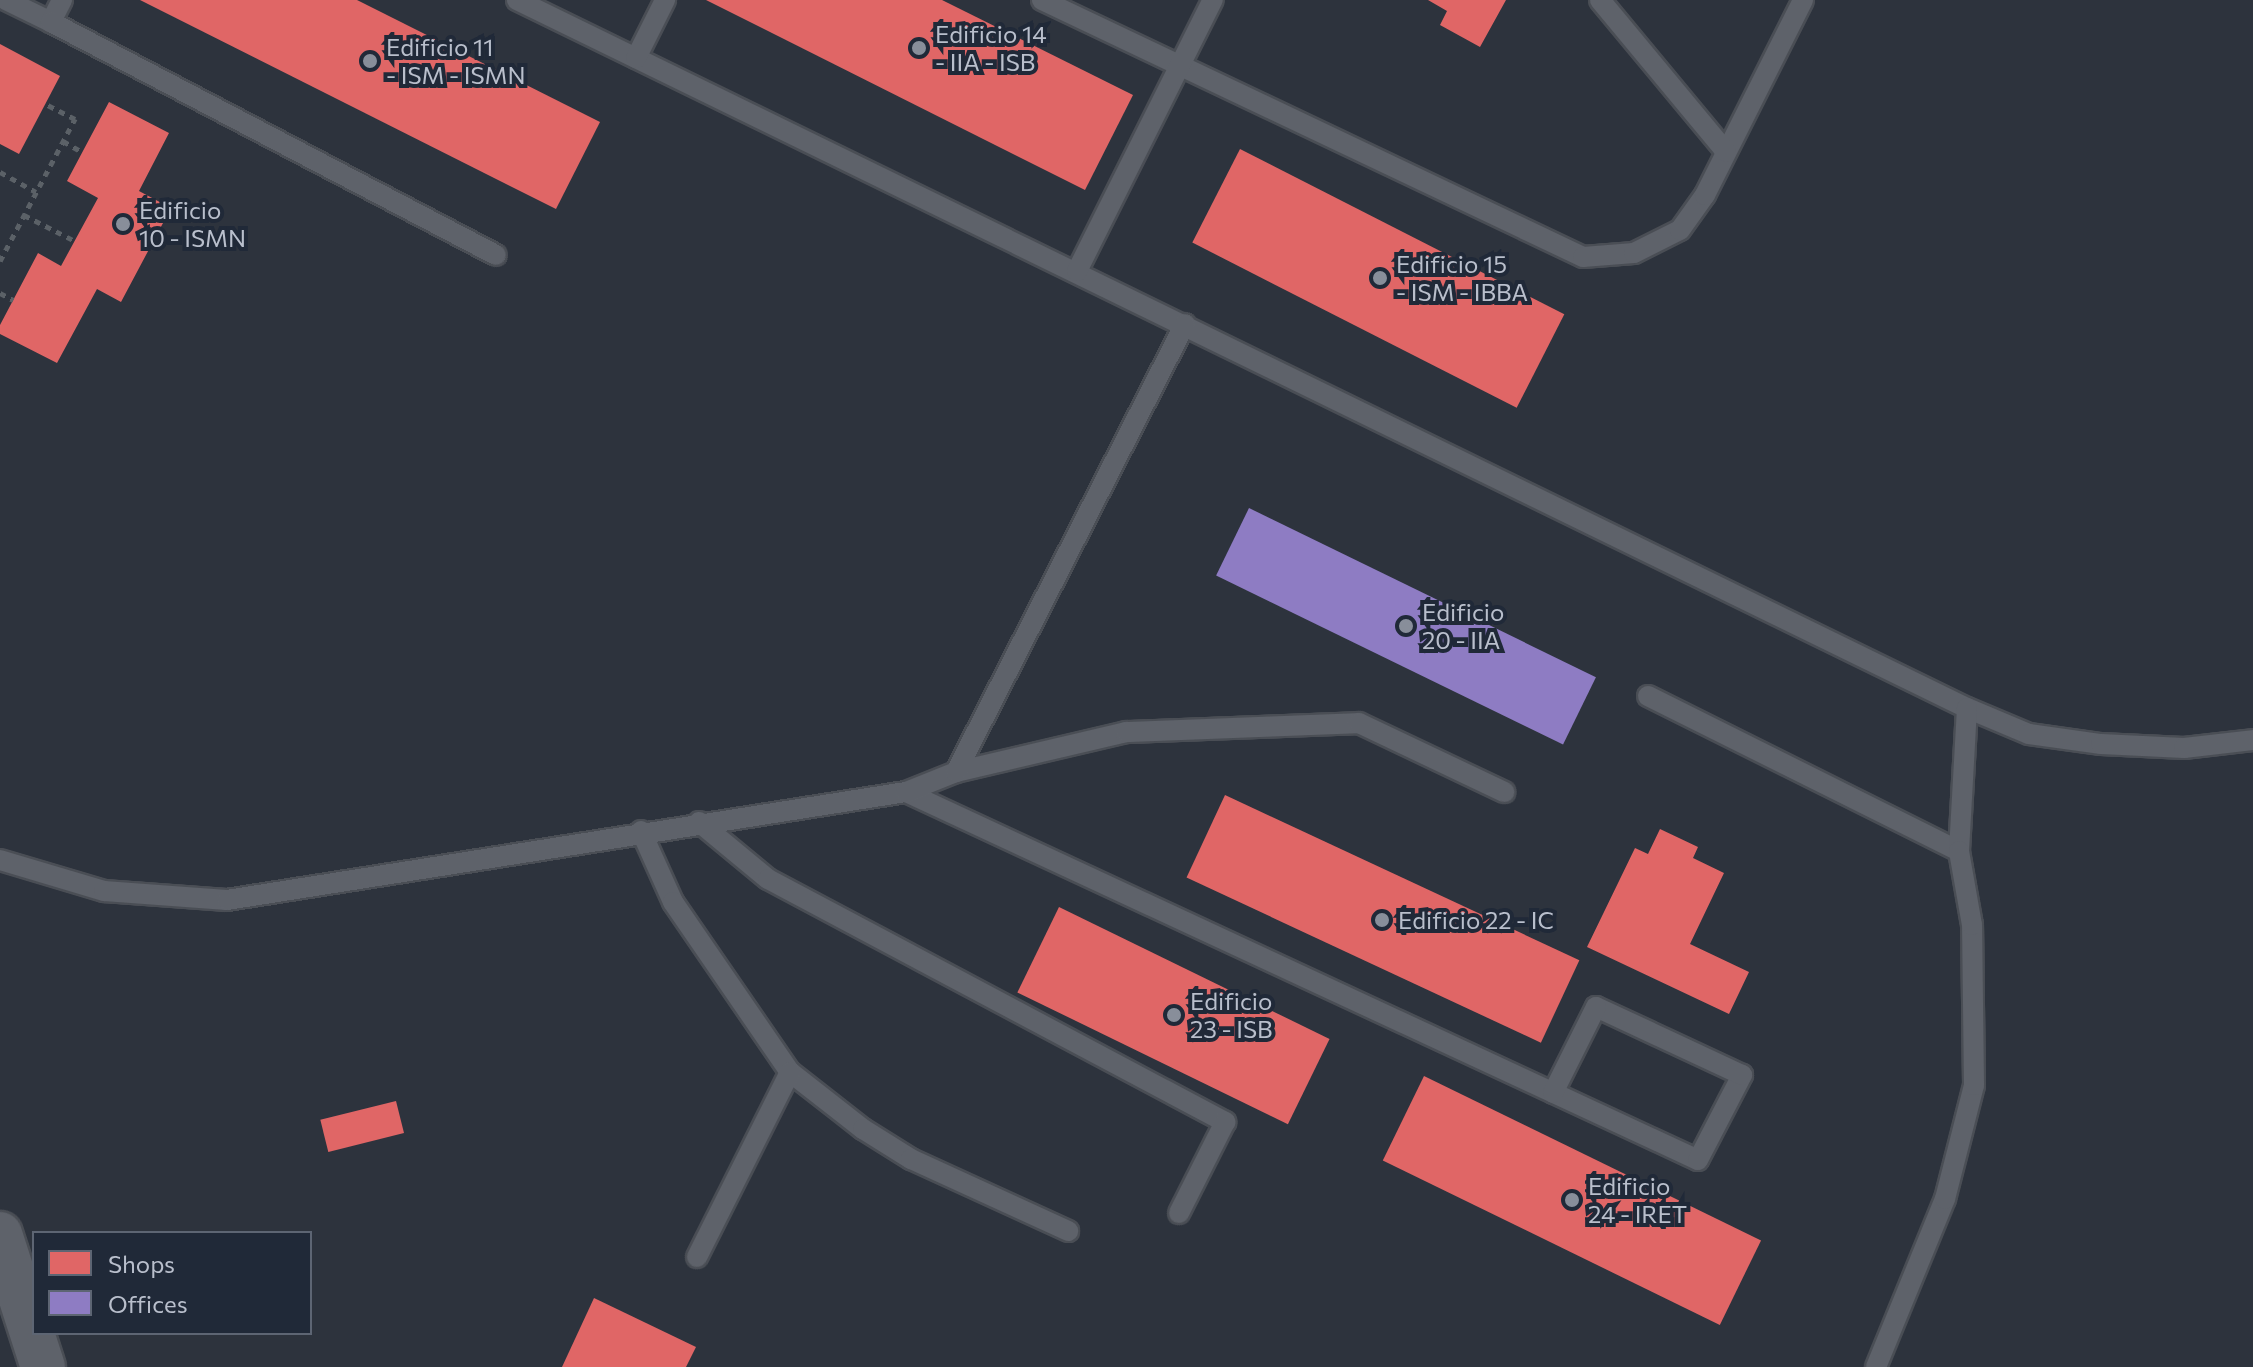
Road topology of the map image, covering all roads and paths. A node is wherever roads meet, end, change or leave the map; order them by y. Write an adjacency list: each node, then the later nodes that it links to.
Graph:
1 (6, 0): 9 (lane)
2 (62, 0): 9 (lane)
3 (517, 0): 10 (lane)
4 (665, 0): 10 (lane)
5 (1042, 0): 11 (lane)
6 (1213, 0): 11 (lane)
7 (1600, 0): 15 (lane)
8 (1803, 0): 15 (lane)
9 (51, 22): 20 (lane)
10 (636, 58): 22 (lane)
11 (1177, 65): 15 (lane); 22 (lane)
12 (45, 104): 13 (path)
13 (63, 141): 14 (path); 17 (path)
14 (82, 152)
15 (1726, 152)
16 (0, 172): 17 (path)
17 (36, 192): 18 (path)
18 (24, 215): 19 (path); 21 (path)
19 (75, 241)
20 (496, 255)
21 (0, 261)
22 (1077, 271): 25 (lane)
23 (0, 293): 24 (path)
24 (13, 300)
25 (1185, 324): 27 (lane); 29 (lane)
26 (1648, 696): 34 (lane)
27 (1967, 708): 28 (lane); 34 (lane)
28 (2253, 740)
29 (956, 772): 30 (lane); 31 (lane)
30 (906, 792): 32 (lane); 37 (lane)
31 (1504, 792)
32 (699, 822): 33 (lane); 38 (lane)
33 (641, 831): 35 (lane); 36 (lane)
34 (1959, 851): 45 (lane)
35 (0, 860)
36 (790, 1072): 39 (lane); 41 (lane)
37 (1553, 1093): 37 (lane)
38 (1179, 1213)
39 (1068, 1231)
40 (0, 1234): 42 (street)
41 (697, 1257)
42 (32, 1333)
43 (33, 1335): 44 (street)
44 (43, 1367)
45 (1876, 1367)

